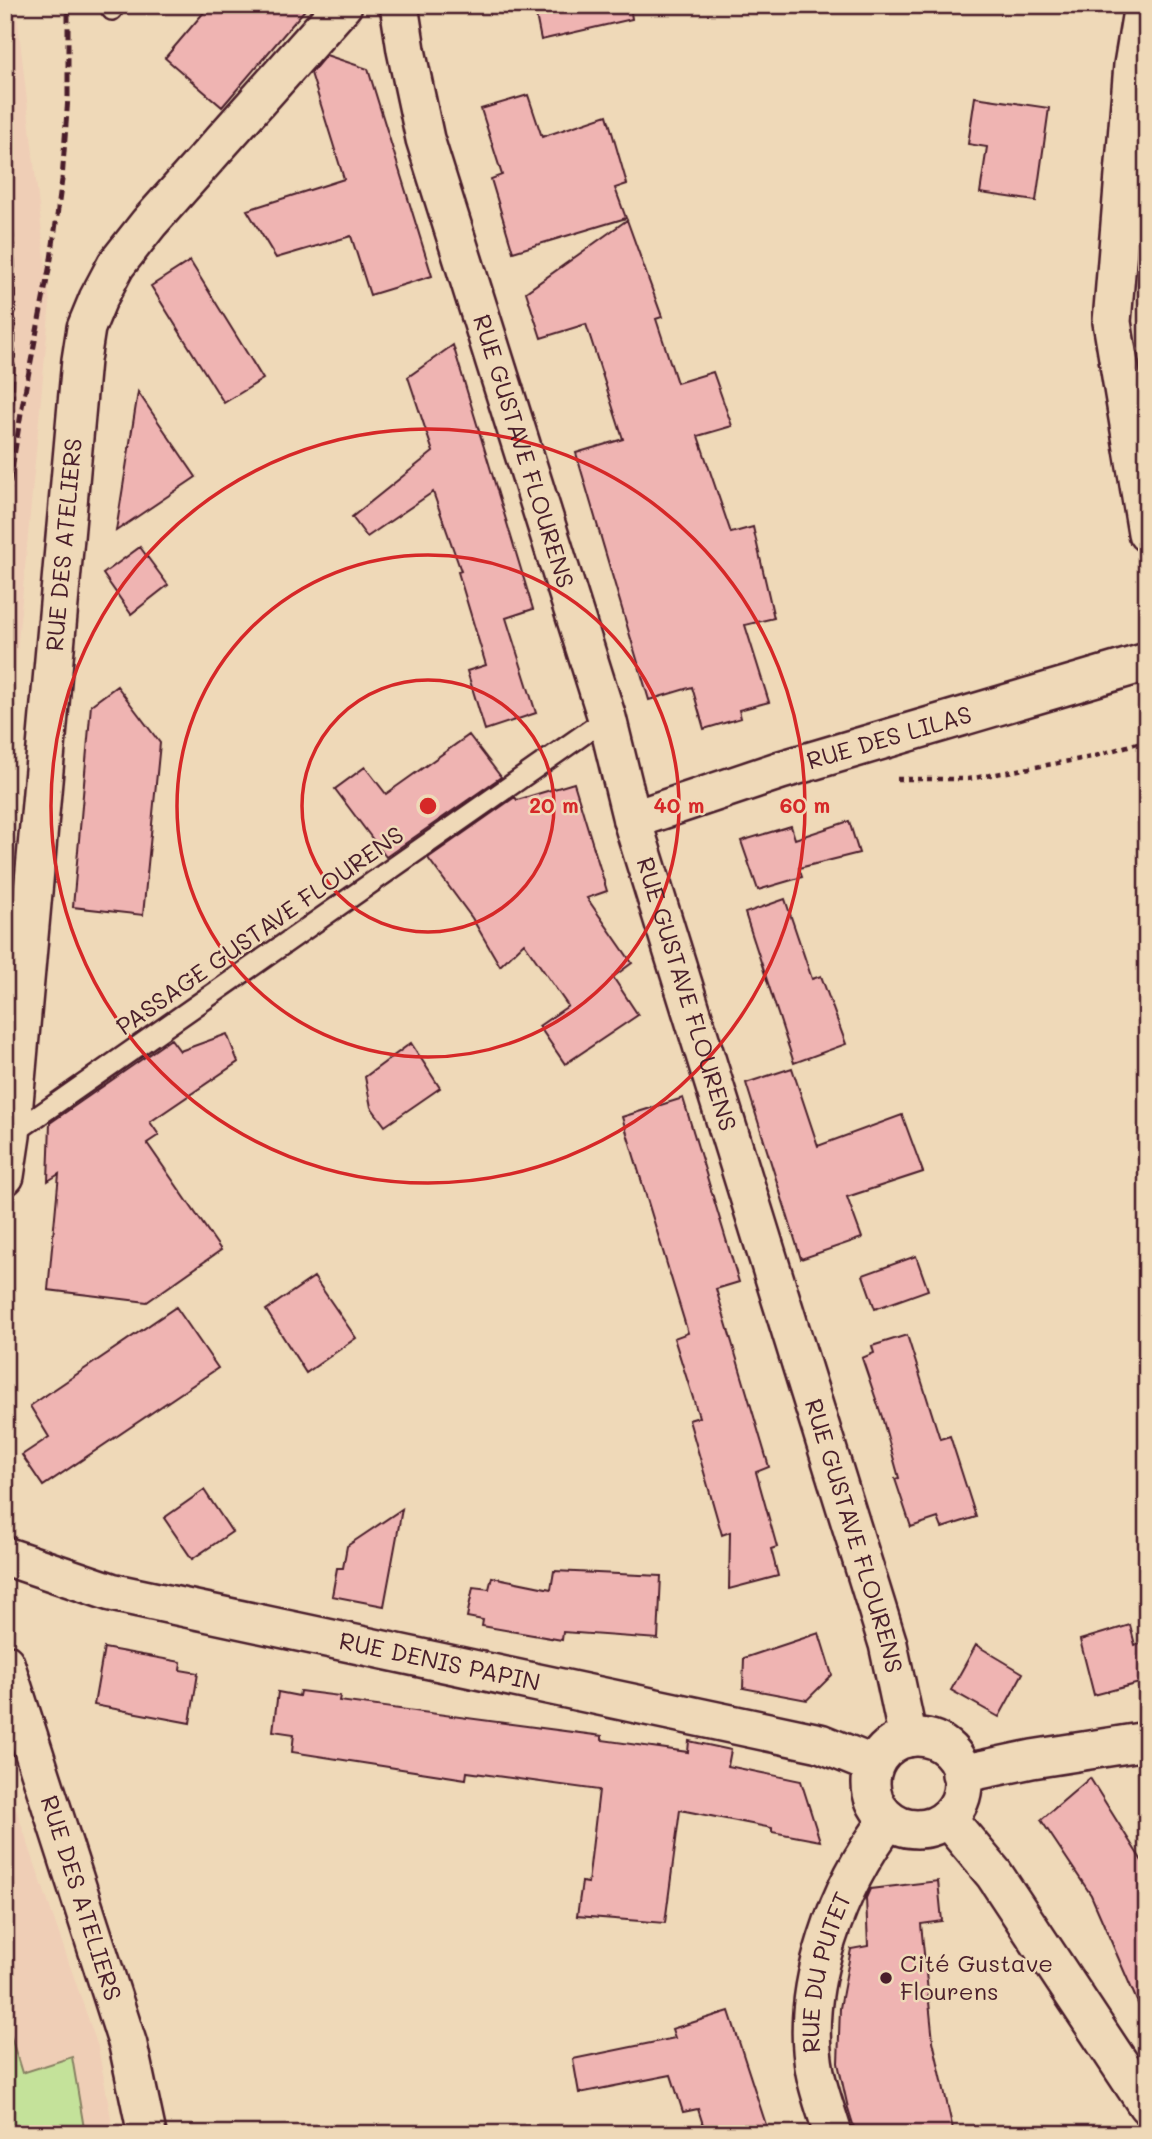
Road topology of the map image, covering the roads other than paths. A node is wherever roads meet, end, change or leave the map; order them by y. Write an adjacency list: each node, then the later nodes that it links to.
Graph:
1 (343, 5): 8 (street, RUE DES ATELIERS)
2 (399, 5): 6 (street, RUE GUSTAVE FLOURENS)
3 (1143, 5): 4 (street)
4 (1147, 533)
5 (1147, 662): 7 (street, RUE DES LILAS)
6 (607, 718): 7 (street, RUE GUSTAVE FLOURENS); 8 (lane, PASSAGE GUSTAVE FLOURENS)
7 (632, 820): 12 (street, RUE GUSTAVE FLOURENS)
8 (11, 1136): 9 (street, RUE DES ATELIERS)
9 (5, 1176)
10 (5, 1556): 14 (street, RUE DENIS PAPIN)
11 (5, 1663): 19 (street, RUE DES ATELIERS)
12 (908, 1738): 14 (street); 15 (street)
13 (1147, 1741): 15 (street)
14 (874, 1765): 17 (street)
15 (961, 1774): 16 (street)
16 (947, 1818): 17 (street); 18 (street)
17 (889, 1821): 20 (street, RUE DU PUTET)
18 (1147, 2105)
19 (147, 2134)
20 (833, 2134)

